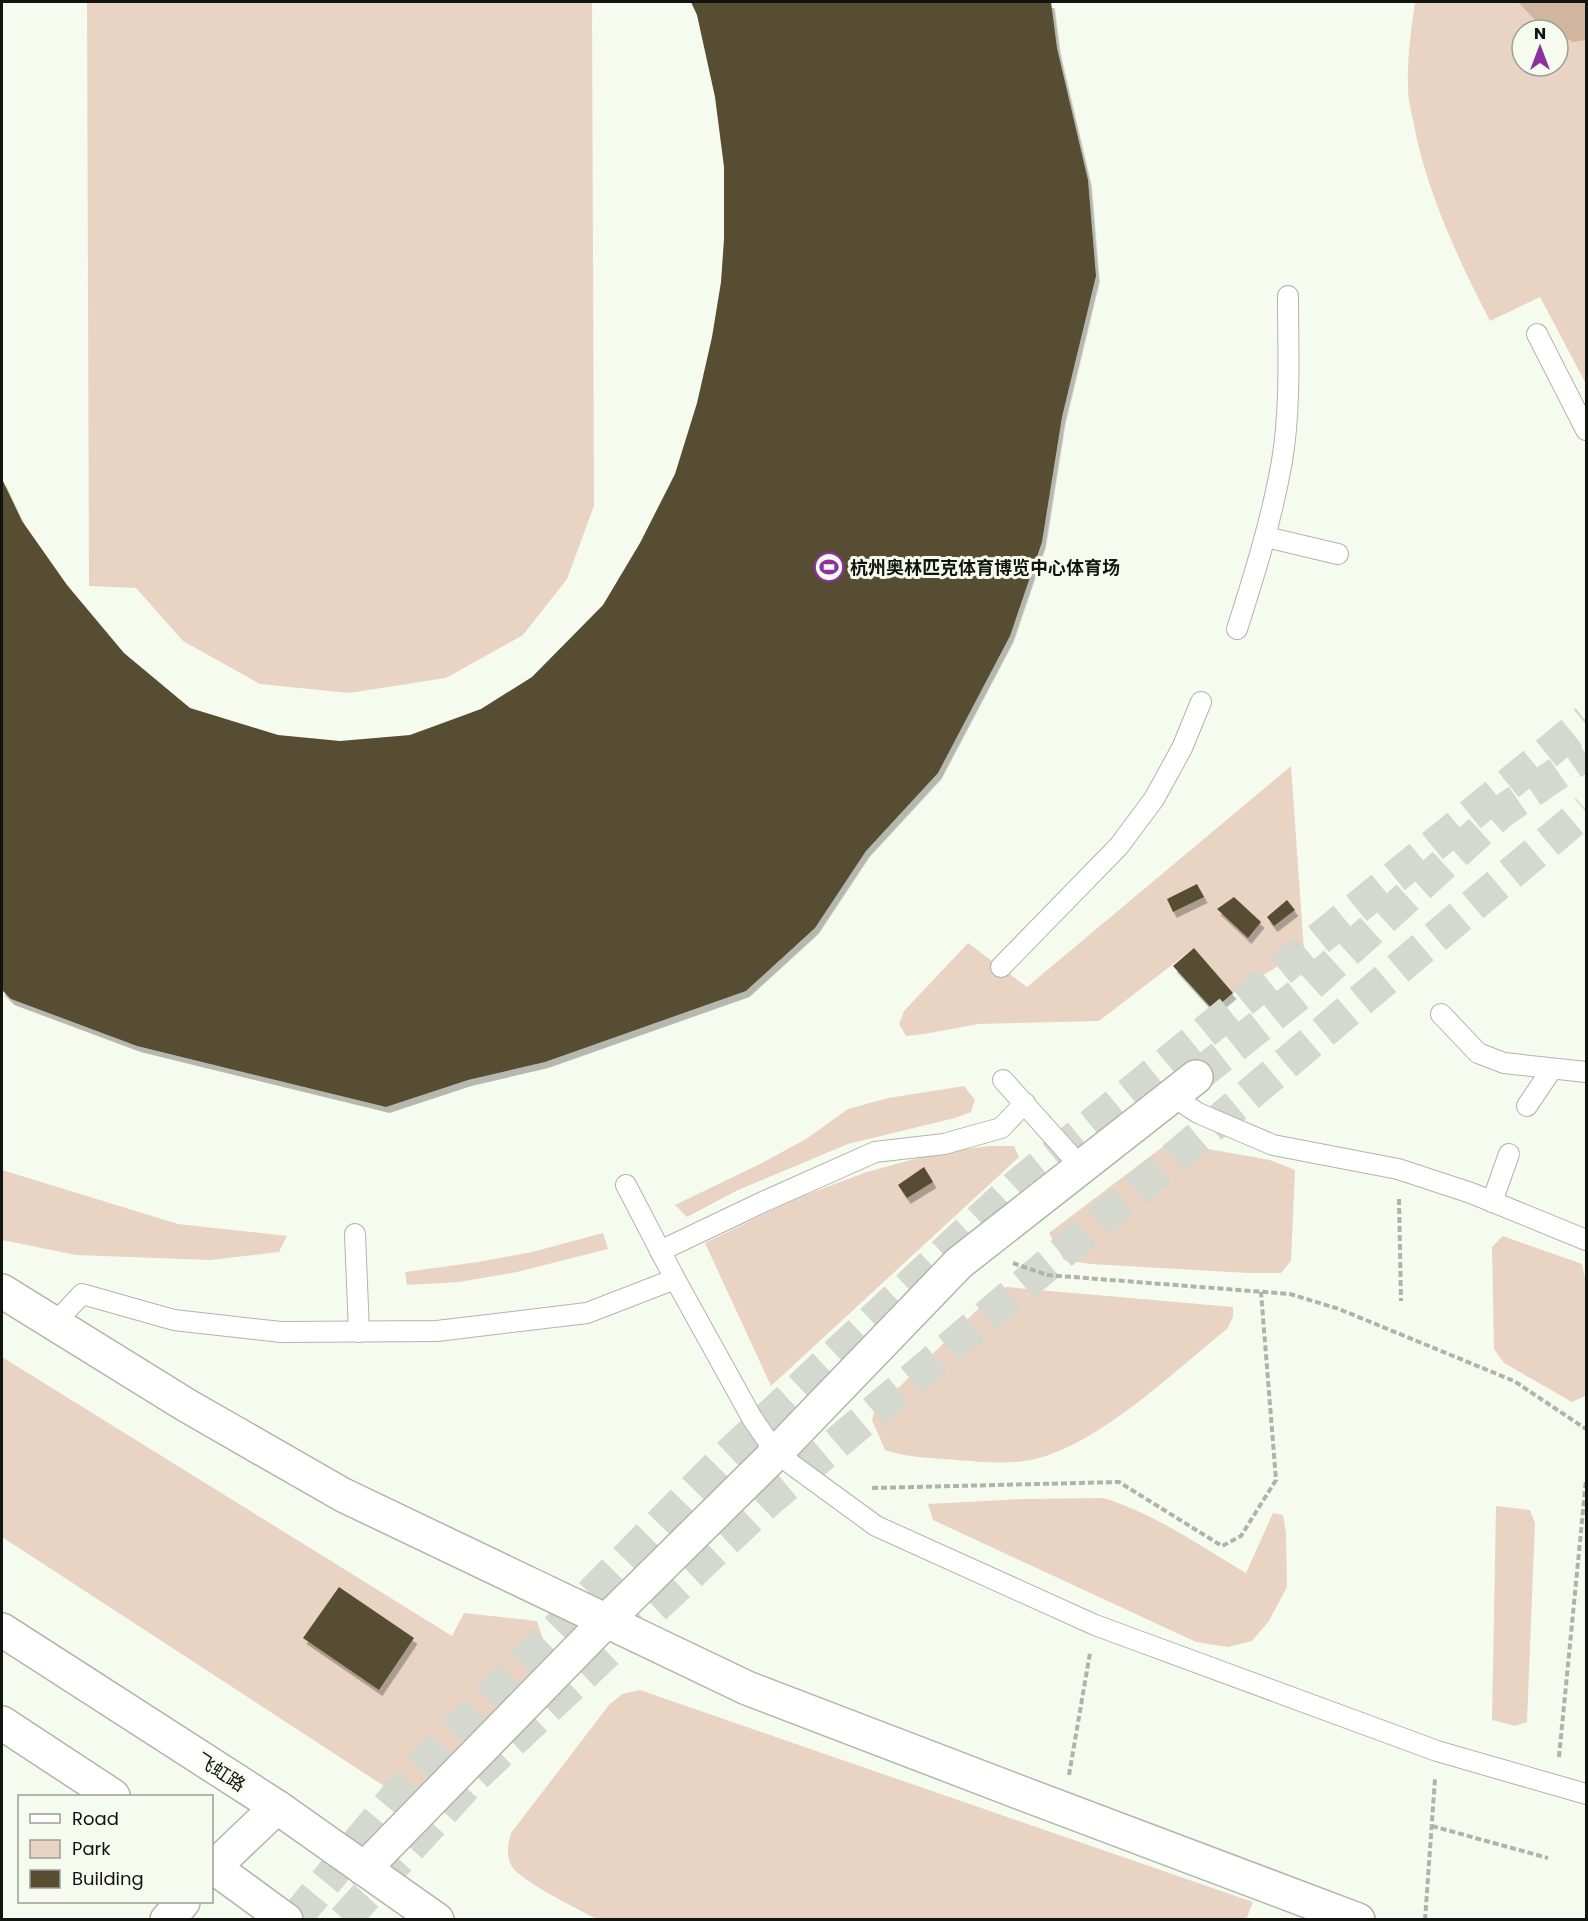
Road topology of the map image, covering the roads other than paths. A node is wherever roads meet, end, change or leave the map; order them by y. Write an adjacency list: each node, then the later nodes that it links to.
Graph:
1 (1288, 296): 4 (lane)
2 (1537, 334): 3 (lane)
3 (1587, 429)
4 (1266, 537): 5 (lane); 6 (lane)
5 (1338, 554)
6 (1237, 629)
7 (1201, 702): 8 (lane)
8 (1001, 967)
9 (1441, 1014): 10 (lane)
10 (1552, 1069): 11 (lane); 15 (lane)
11 (1587, 1072)
12 (1003, 1080): 14 (lane)
13 (1184, 1086): 17 (street); 19 (lane)
14 (1025, 1103): 17 (lane); 22 (lane)
15 (1527, 1106)
16 (1509, 1154): 19 (lane)
17 (1081, 1167): 27 (street)
18 (626, 1185): 22 (lane)
19 (1492, 1202): 21 (lane)
20 (355, 1234): 26 (lane)
21 (1587, 1240)
22 (660, 1251): 23 (lane)
23 (675, 1280): 26 (lane); 27 (lane)
24 (2, 1291): 25 (street)
25 (53, 1324): 26 (lane); 28 (street)
26 (359, 1332)
27 (776, 1453): 28 (street); 31 (lane)
28 (607, 1620): 36 (street); 41 (street)
29 (2, 1630): 33 (street, 飞虹路)
30 (2, 1723): 32 (street)
31 (1587, 1794)
32 (110, 1795)
33 (277, 1807): 34 (street); 36 (street, 飞虹路)
34 (213, 1867)
35 (213, 1869): 39 (street)
36 (364, 1869): 40 (street, 飞虹路)
37 (182, 1903): 38 (street)
38 (167, 1920)
39 (286, 1920)
40 (437, 1920)
41 (1358, 1920)

